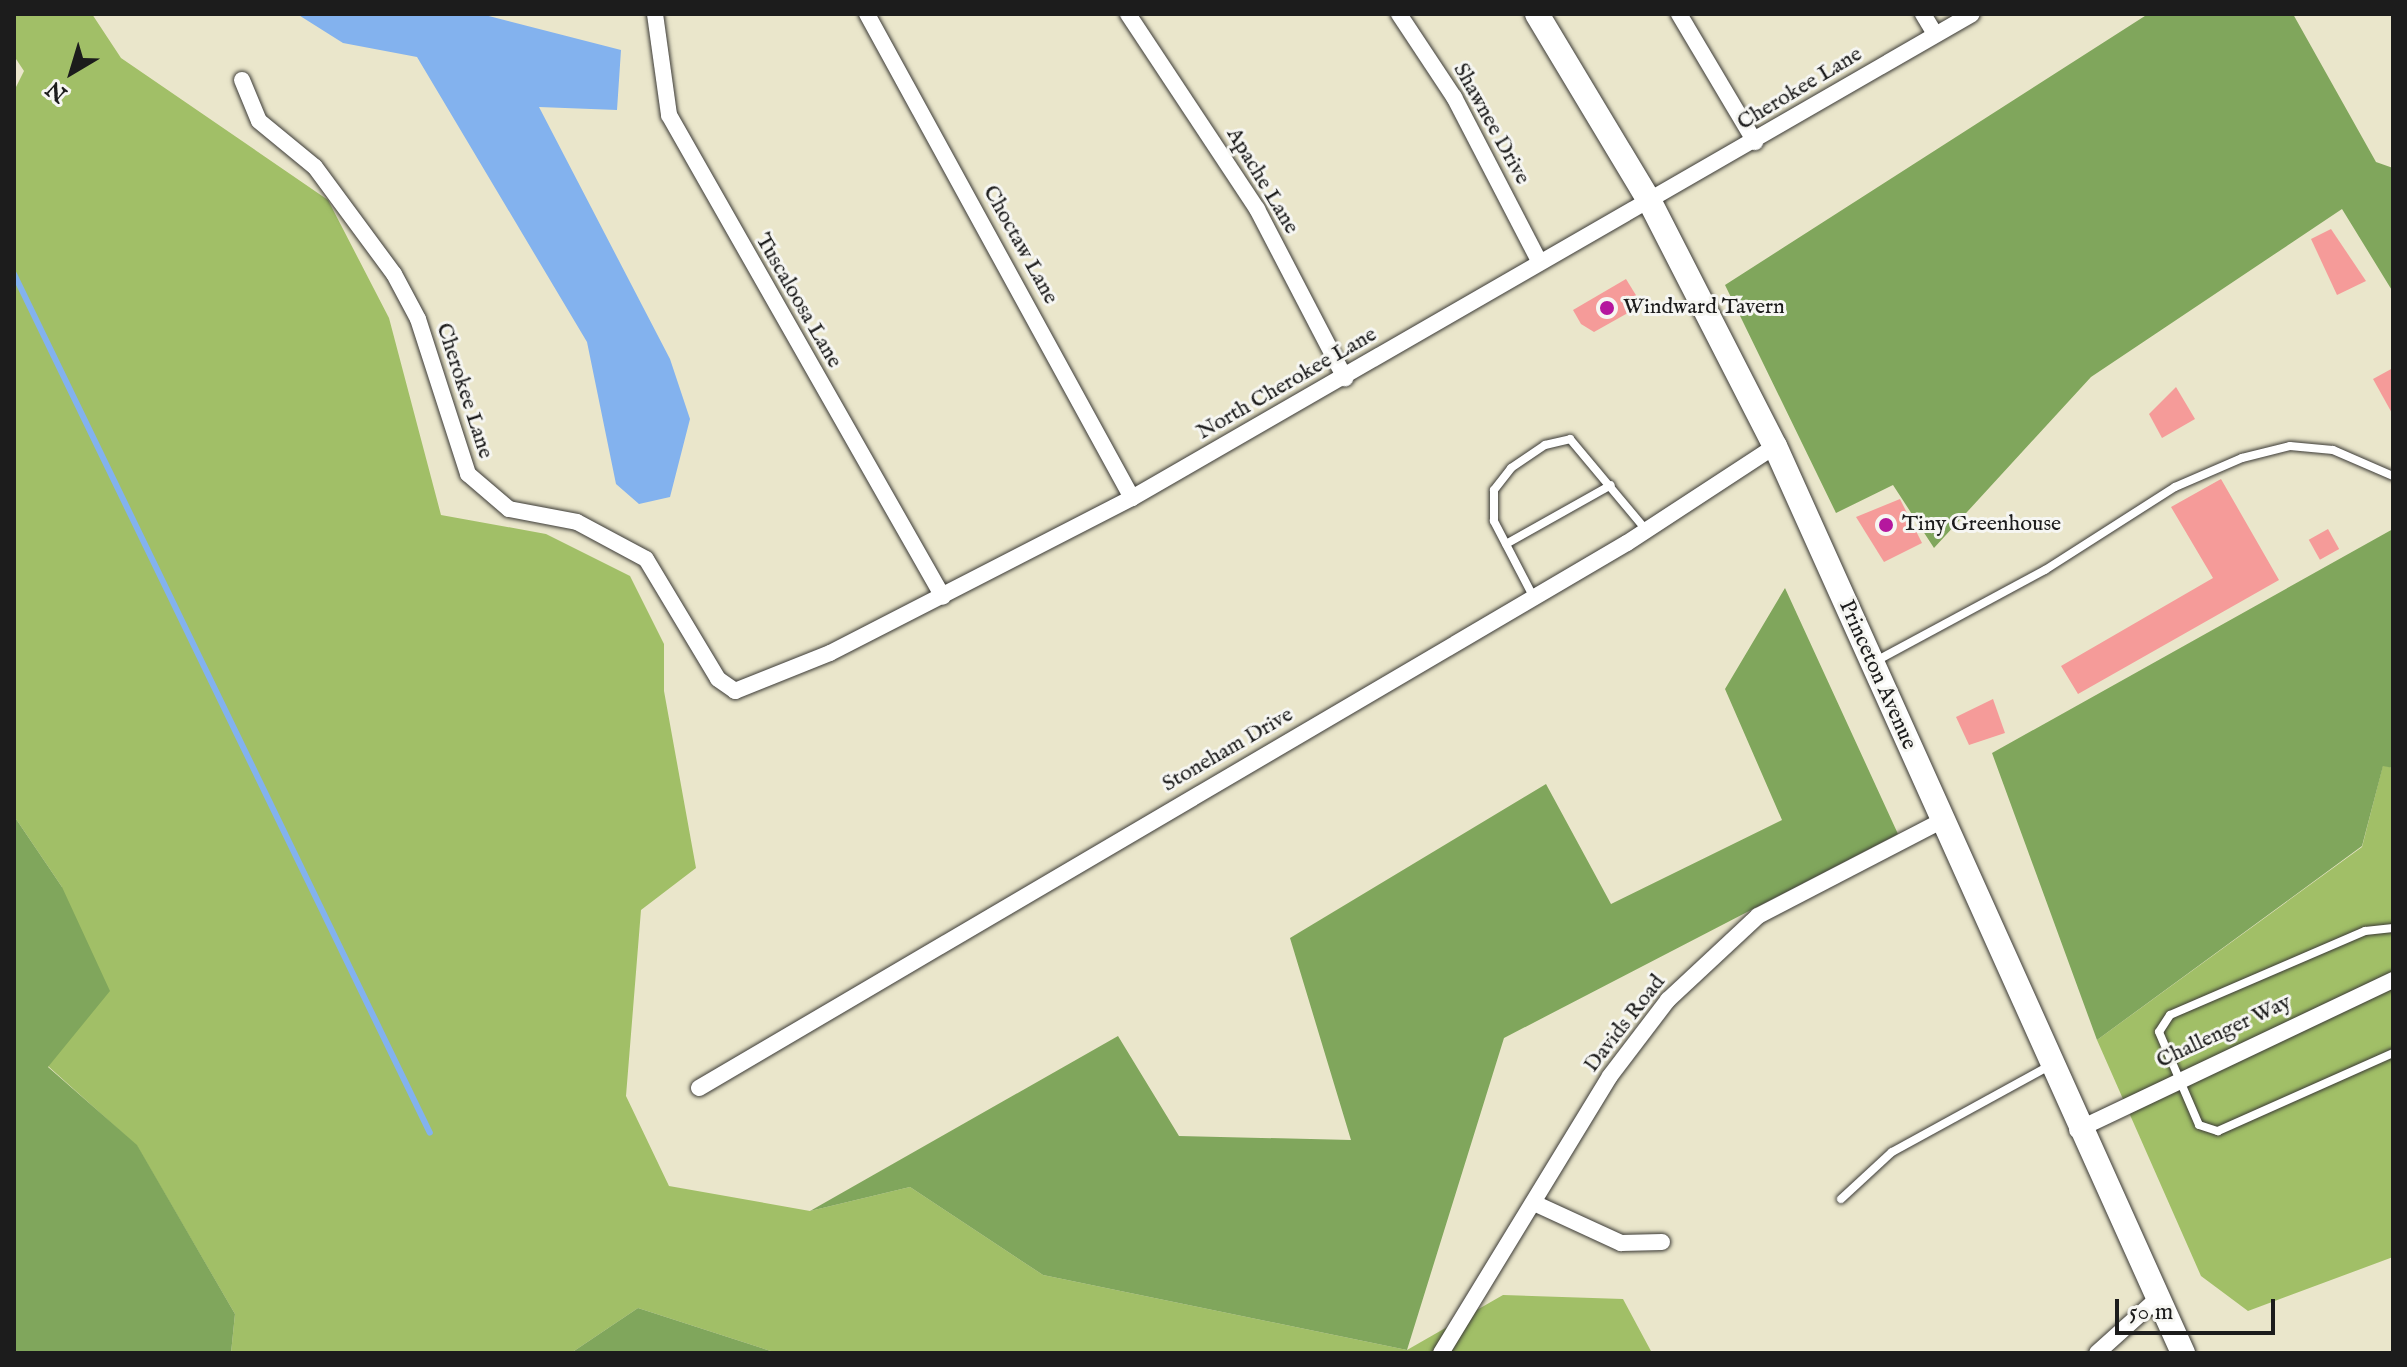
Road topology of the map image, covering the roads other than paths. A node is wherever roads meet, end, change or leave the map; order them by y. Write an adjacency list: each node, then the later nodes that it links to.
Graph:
1 (655, 14): 21 (street, Tuscaloosa Lane)
2 (867, 14): 18 (street, Choctaw Lane)
3 (1128, 14): 14 (street, Apache Lane)
4 (1399, 14): 13 (street, Shawnee Drive)
5 (1537, 14): 12 (main road, Princeton Avenue)
6 (1679, 14): 11 (street)
7 (1923, 14): 9 (street)
8 (1972, 14): 9 (street, Cherokee Lane)
9 (1935, 34): 11 (street, Cherokee Lane)
10 (242, 80): 21 (street, Cherokee Lane)
11 (1755, 142): 12 (street, Cherokee Lane)
12 (1650, 202): 13 (street, North Cherokee Lane); 15 (main road, Princeton Avenue)
13 (1538, 259): 14 (street, North Cherokee Lane)
14 (1345, 378): 18 (street, North Cherokee Lane)
15 (1775, 446): 19 (street, Stoneham Drive); 23 (main road, Princeton Avenue)
16 (2393, 476): 23 (lane)
17 (1611, 485): 19 (lane); 20 (lane); 20 (lane)
18 (1132, 498): 21 (street, North Cherokee Lane)
19 (1646, 530): 22 (street, Stoneham Drive)
20 (1506, 544): 22 (lane)
21 (943, 597)
22 (1534, 598): 30 (street, Stoneham Drive)
23 (1872, 664): 24 (main road, Princeton Avenue)
24 (1941, 821): 28 (main road, Princeton Avenue); 33 (street, Davids Road)
25 (2393, 928): 29 (lane)
26 (2393, 980): 29 (street, Challenger Way)
27 (2393, 1053): 29 (lane)
28 (2050, 1065): 31 (main road, Princeton Avenue); 32 (lane)
29 (2175, 1078): 31 (street, Challenger Way)
30 (699, 1088)
31 (2077, 1130): 35 (main road, Princeton Avenue)
32 (1841, 1199)
33 (1534, 1203): 34 (street); 36 (street, Davids Road)
34 (1662, 1242)
35 (2158, 1298): 37 (street); 38 (main road, Princeton Avenue)
36 (1441, 1353)
37 (2097, 1353)
38 (2183, 1353)

